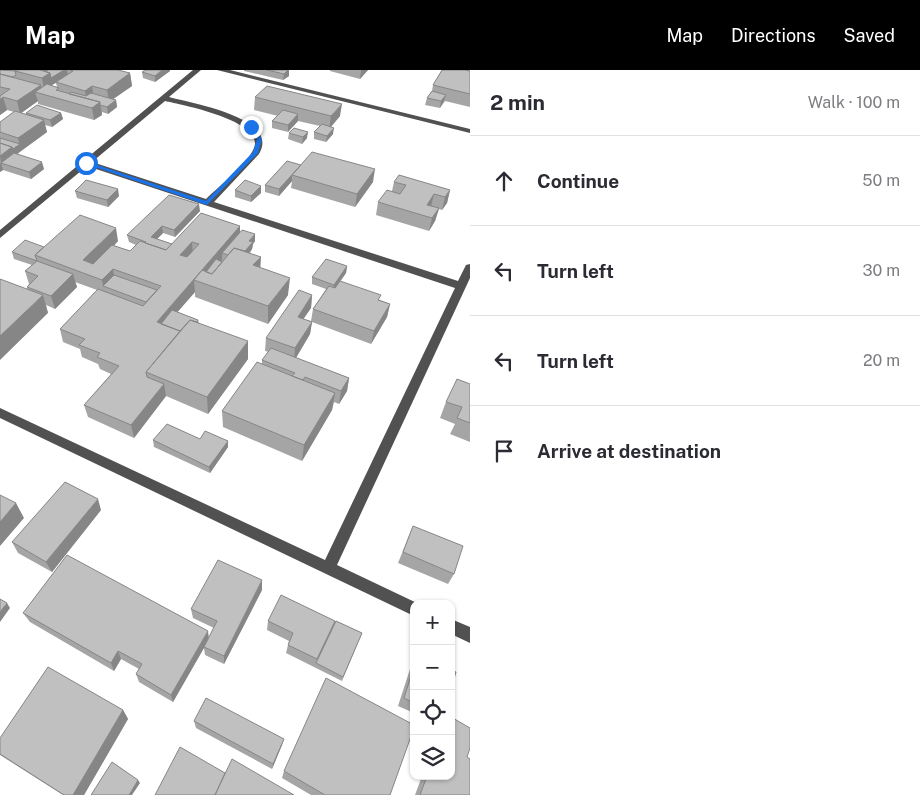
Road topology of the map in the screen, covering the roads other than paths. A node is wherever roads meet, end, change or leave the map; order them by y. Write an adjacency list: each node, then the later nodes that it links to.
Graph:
1 (197, 70): 3 (street)
2 (221, 70): 4 (street)
3 (164, 98): 5 (street); 6 (street)
4 (470, 132)
5 (86, 163): 6 (street); 7 (street)
6 (207, 203): 9 (street)
7 (0, 235)
8 (470, 267): 9 (street)
9 (461, 286): 11 (street)
10 (0, 413): 11 (street)
11 (328, 568): 12 (street)
12 (410, 607)
13 (455, 628): 14 (street)
14 (470, 635)

